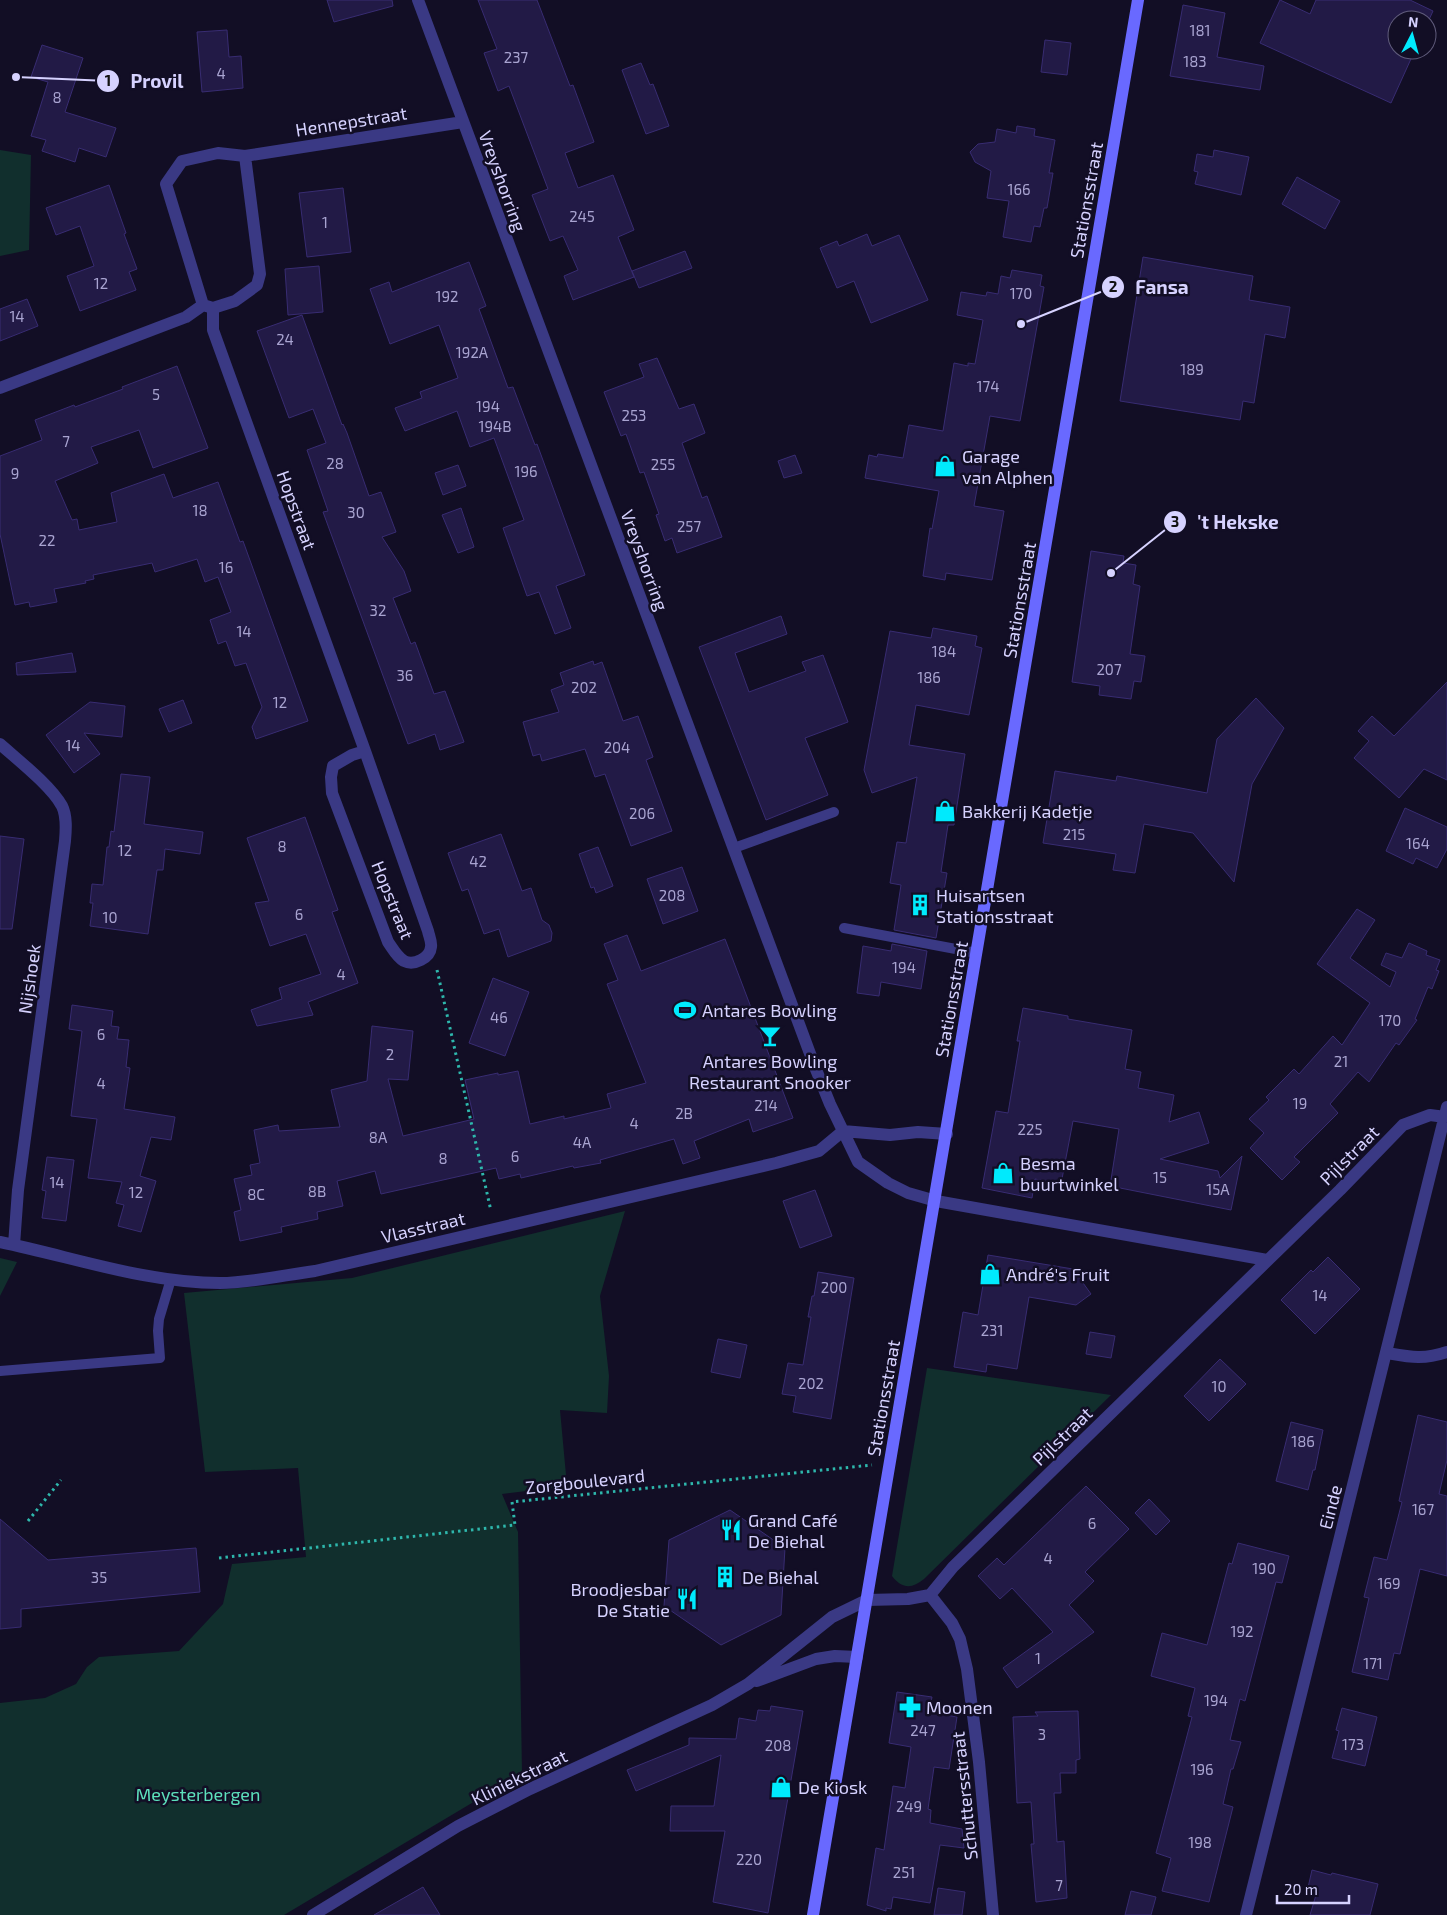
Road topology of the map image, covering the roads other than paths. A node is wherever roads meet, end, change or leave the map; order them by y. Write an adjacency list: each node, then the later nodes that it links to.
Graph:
1 (418, 0): 3 (street, Vreyshorring)
2 (1138, 0): 12 (main road, Stationsstraat)
3 (463, 122): 4 (street, Hennepstraat); 10 (street, Vreyshorring)
4 (244, 156): 5 (street); 5 (street, Hennepstraat)
5 (208, 306): 6 (street); 8 (street, Hopstraat)
6 (0, 388)
7 (0, 744): 18 (street, Nijshoek)
8 (365, 751): 8 (street, Hopstraat)
9 (834, 812): 10 (lane)
10 (734, 848): 14 (street, Vreyshorring)
11 (844, 928): 12 (lane)
12 (977, 953): 15 (main road, Stationsstraat)
13 (1446, 1112): 19 (street, Pijlstraat); 22 (street, Einde)
14 (843, 1131): 15 (street); 16 (street, Vreyshorring); 20 (street, Vlasstraat)
15 (947, 1134): 16 (main road, Stationsstraat)
16 (936, 1201): 19 (street); 25 (main road, Stationsstraat)
17 (0, 1242): 18 (street, Vlasstraat)
18 (14, 1245): 20 (street, Vlasstraat)
19 (1267, 1260): 24 (street, Pijlstraat)
20 (171, 1279): 23 (lane)
21 (1447, 1352): 22 (street)
22 (1387, 1353): 31 (street, Einde)
23 (0, 1371)
24 (930, 1595): 25 (street); 30 (street, Schuttersstraat)
25 (866, 1600): 26 (main road, Stationsstraat); 27 (street, Kliniekstraat)
26 (857, 1657): 27 (street, Kliniekstraat); 29 (main road, Stationsstraat)
27 (748, 1684): 28 (street, Kliniekstraat)
28 (313, 1915)
29 (813, 1915)
30 (993, 1915)
31 (1246, 1915)

